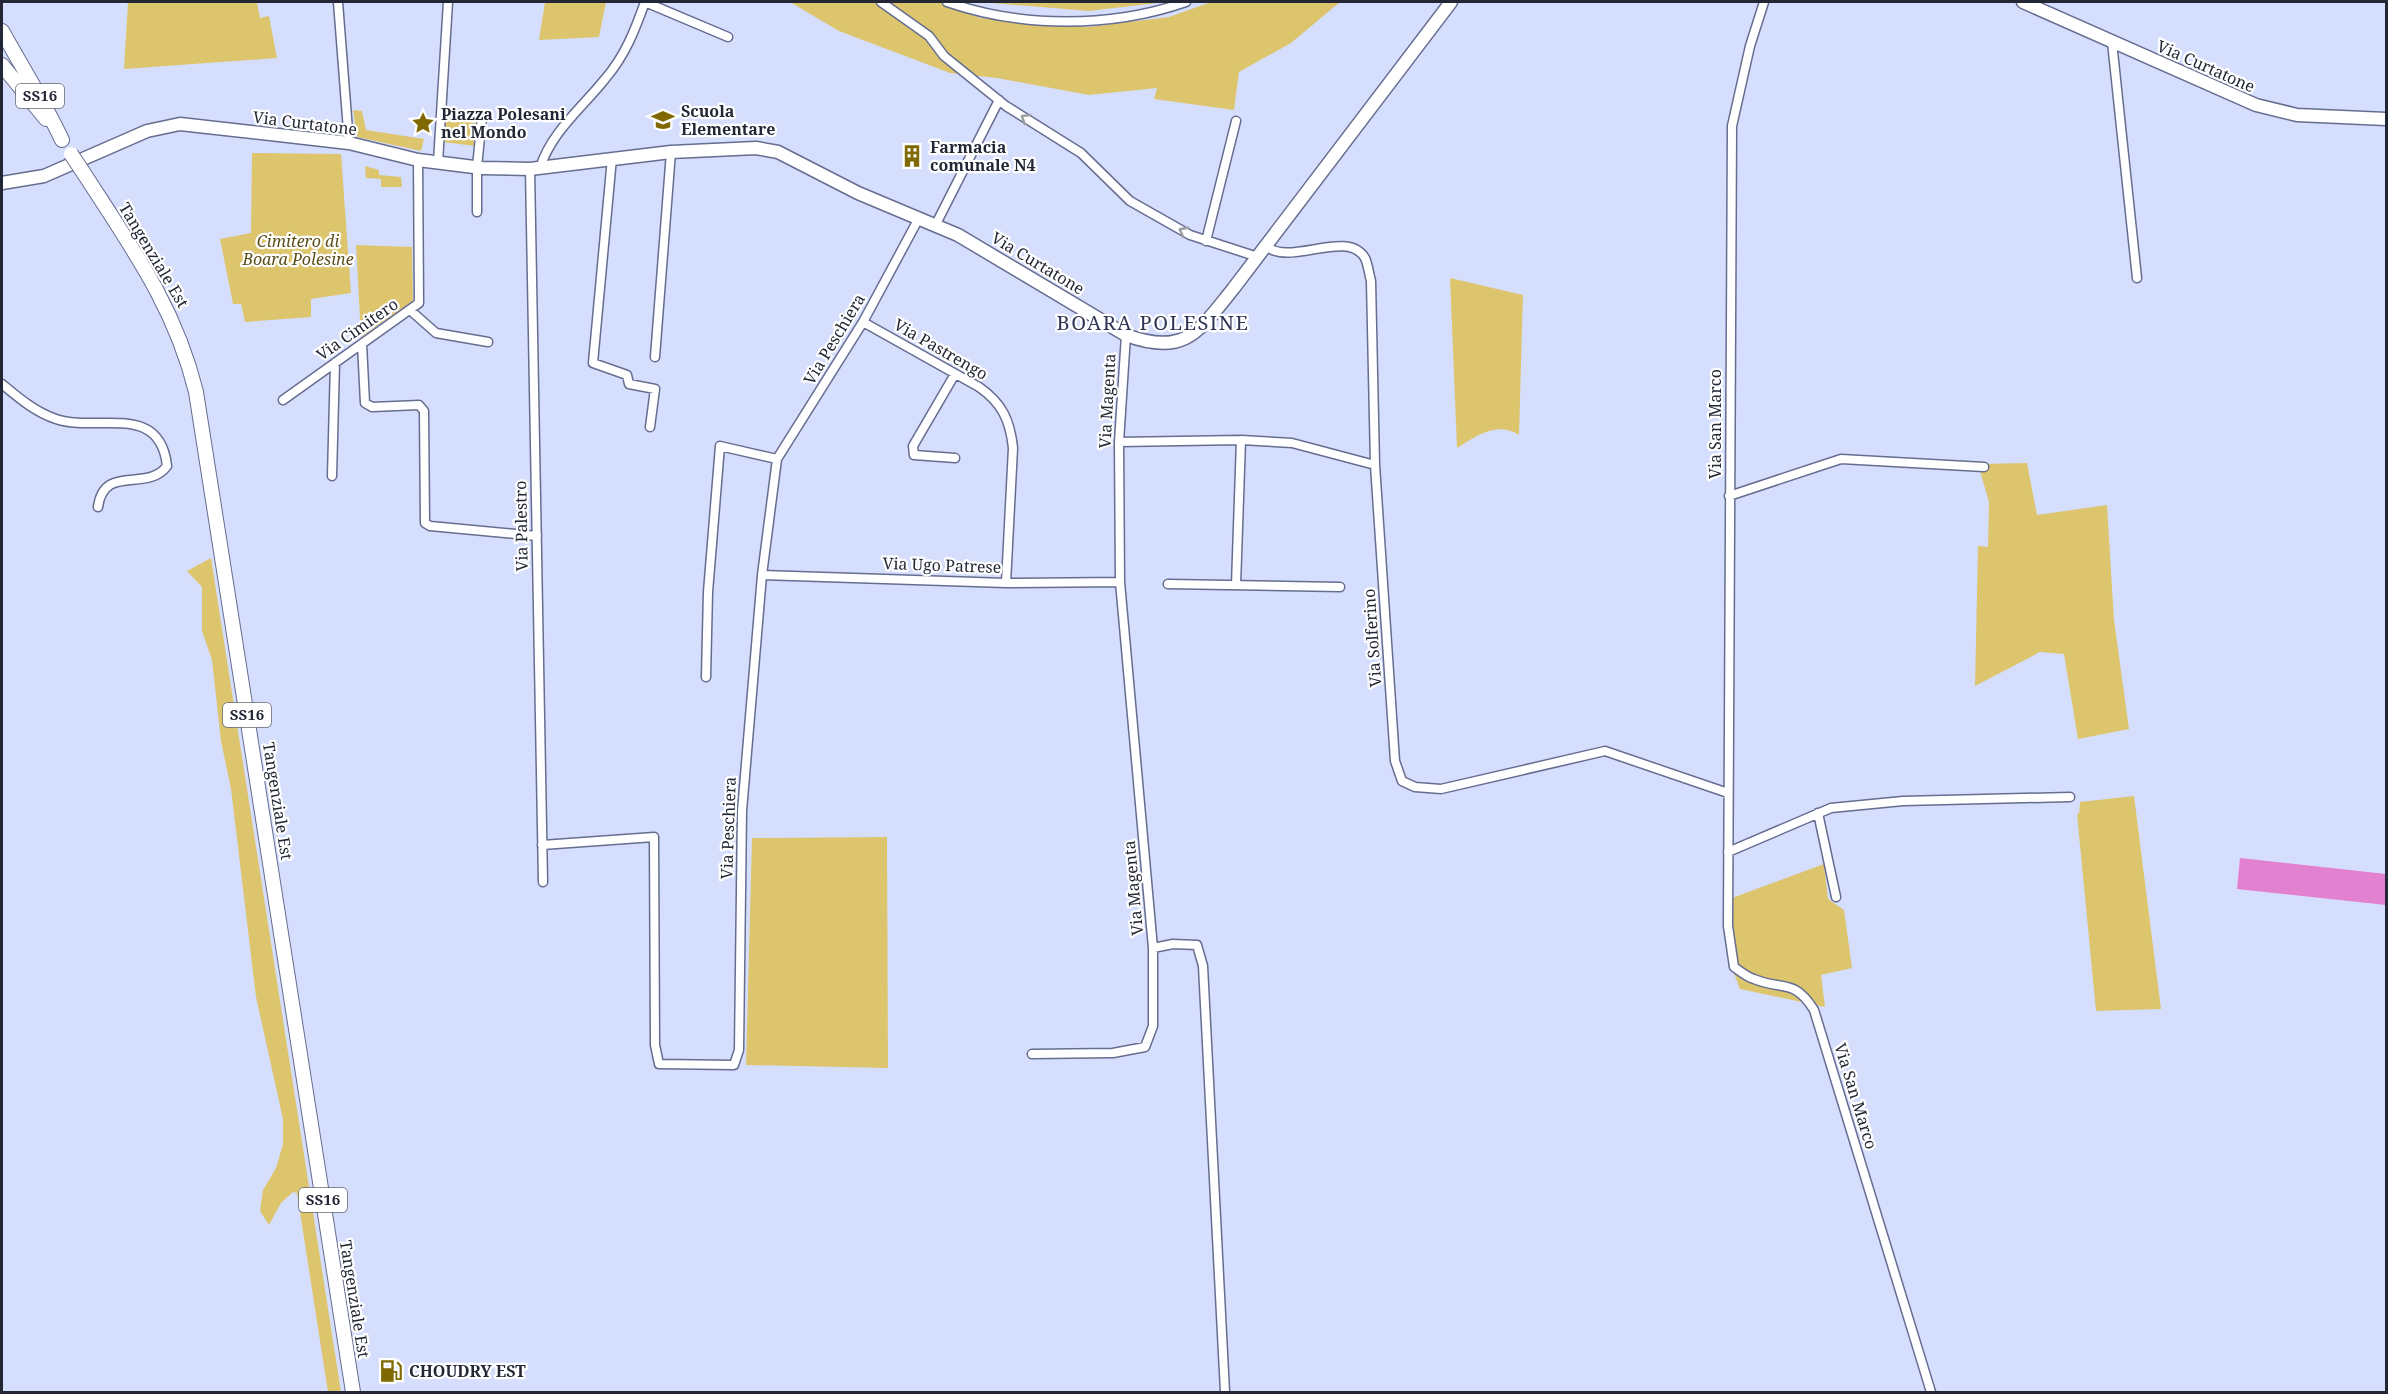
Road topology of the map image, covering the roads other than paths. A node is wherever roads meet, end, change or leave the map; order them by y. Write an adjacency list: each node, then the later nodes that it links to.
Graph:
1 (338, 2): 22 (street)
2 (448, 2): 18 (street)
3 (645, 2): 11 (street); 28 (street)
4 (881, 2): 17 (street)
5 (947, 2): 6 (street)
6 (1186, 2)
7 (1451, 2): 34 (street, Via Curtatone)
8 (1764, 2): 55 (street, Via San Marco)
9 (2023, 2): 12 (street, Via Curtatone)
10 (2, 32): 14 (main road, Tangenziale Est / SS16)
11 (728, 36)
12 (2112, 42): 19 (street, Via Curtatone); 36 (street)
13 (2, 43): 14 (main road, Tangenziale Est / SS16)
14 (13, 55): 21 (main road, Tangenziale Est / SS16)
15 (2, 65): 16 (main road, Tangenziale Est / SS16)
16 (7, 75): 21 (main road, Tangenziale Est / SS16)
17 (999, 100): 32 (street); 33 (street, one-way to 17)
18 (441, 112): 26 (street); 27 (street)
19 (2386, 119)
20 (1236, 121): 33 (street)
21 (62, 140): 74 (main road, Tangenziale Est / SS16, bridge)
22 (349, 143): 25 (street, Via Curtatone); 29 (street, Via Curtatone)
23 (671, 152): 24 (street, Via Curtatone); 31 (street, Via Curtatone); 42 (street)
24 (612, 158): 28 (street, Via Curtatone); 47 (street)
25 (418, 160): 26 (street, Via Curtatone); 37 (street, Via Cimitero)
26 (438, 162): 27 (street, Via Curtatone)
27 (477, 167): 28 (street, Via Curtatone); 30 (street)
28 (535, 169): 57 (street, Via Palestro)
29 (2, 183)
30 (477, 212)
31 (919, 218): 32 (street, Via Curtatone); 38 (street, Via Peschiera)
32 (936, 225): 39 (street, Via Curtatone)
33 (1206, 241): 35 (street)
34 (1266, 246): 35 (street, Via Curtatone); 52 (street, Via Solferino)
35 (1258, 257): 39 (street, Via Curtatone)
36 (2137, 278)
37 (410, 310): 40 (street); 41 (street, Via Cimitero)
38 (863, 322): 44 (street, Via Pastrengo); 51 (street, Via Peschiera)
39 (1126, 335): 49 (street, Via Magenta)
40 (488, 342)
41 (362, 344): 43 (street, Via Cimitero); 57 (street)
42 (655, 357)
43 (334, 363): 46 (street, Via Cimitero); 54 (street)
44 (955, 374): 50 (street); 60 (street, Via Pastrengo)
45 (2, 384): 56 (street)
46 (283, 400)
47 (650, 427)
48 (1241, 440): 49 (street); 52 (street); 62 (street)
49 (1119, 441): 59 (street, Via Magenta)
50 (955, 458)
51 (777, 459): 58 (street, Via Peschiera); 64 (street)
52 (1376, 465): 65 (street, Via Solferino)
53 (1984, 467): 55 (street)
54 (332, 476)
55 (1729, 496): 65 (street, Via San Marco)
56 (98, 507)
57 (537, 536): 68 (street, Via Palestro)
58 (762, 575): 60 (street, Via Ugo Patrese); 68 (street, Via Peschiera)
59 (1120, 582): 60 (street, Via Ugo Patrese); 72 (street, Via Magenta)
60 (1006, 583)
61 (1168, 584): 62 (street)
62 (1236, 585): 63 (street)
63 (1340, 587)
64 (706, 677)
65 (1728, 793): 69 (street, Via San Marco)
66 (2070, 797): 67 (street)
67 (1818, 813): 69 (street); 71 (street)
68 (542, 845): 70 (street, Via Palestro)
69 (1728, 852): 76 (street, Via San Marco)
70 (543, 882)
71 (1836, 897)
72 (1153, 948): 73 (street); 75 (street, Via Magenta)
73 (1032, 1054)
74 (354, 1392)
75 (1224, 1392)
76 (1931, 1392)

